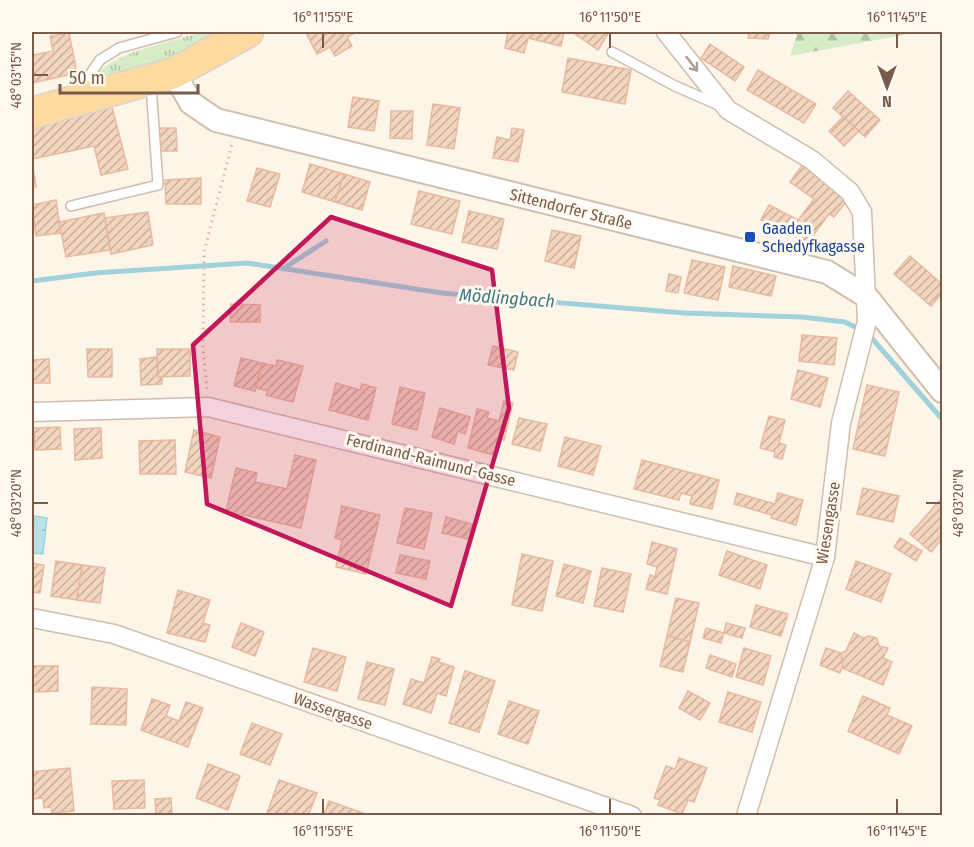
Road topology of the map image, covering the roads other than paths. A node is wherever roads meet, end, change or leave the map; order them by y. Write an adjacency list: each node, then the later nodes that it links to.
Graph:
1 (177, 32): 6 (lane)
2 (248, 32): 5 (main road)
3 (666, 32): 7 (street, one-way to 7)
4 (612, 52): 7 (lane)
5 (162, 76): 6 (main road); 9 (lane); 10 (street, Sittendorfer Straße)
6 (90, 97): 8 (main road)
7 (723, 103): 10 (street, Wiesengasse)
8 (32, 113)
9 (71, 206)
10 (866, 296): 11 (street, Sittendorfer Straße); 13 (street, Wiesengasse)
11 (942, 391)
12 (32, 412): 13 (street, Ferdinand-Raimund-Gasse)
13 (825, 557): 16 (street, Wiesengasse)
14 (32, 618): 15 (street, Wassergasse)
15 (632, 816)
16 (746, 816)

